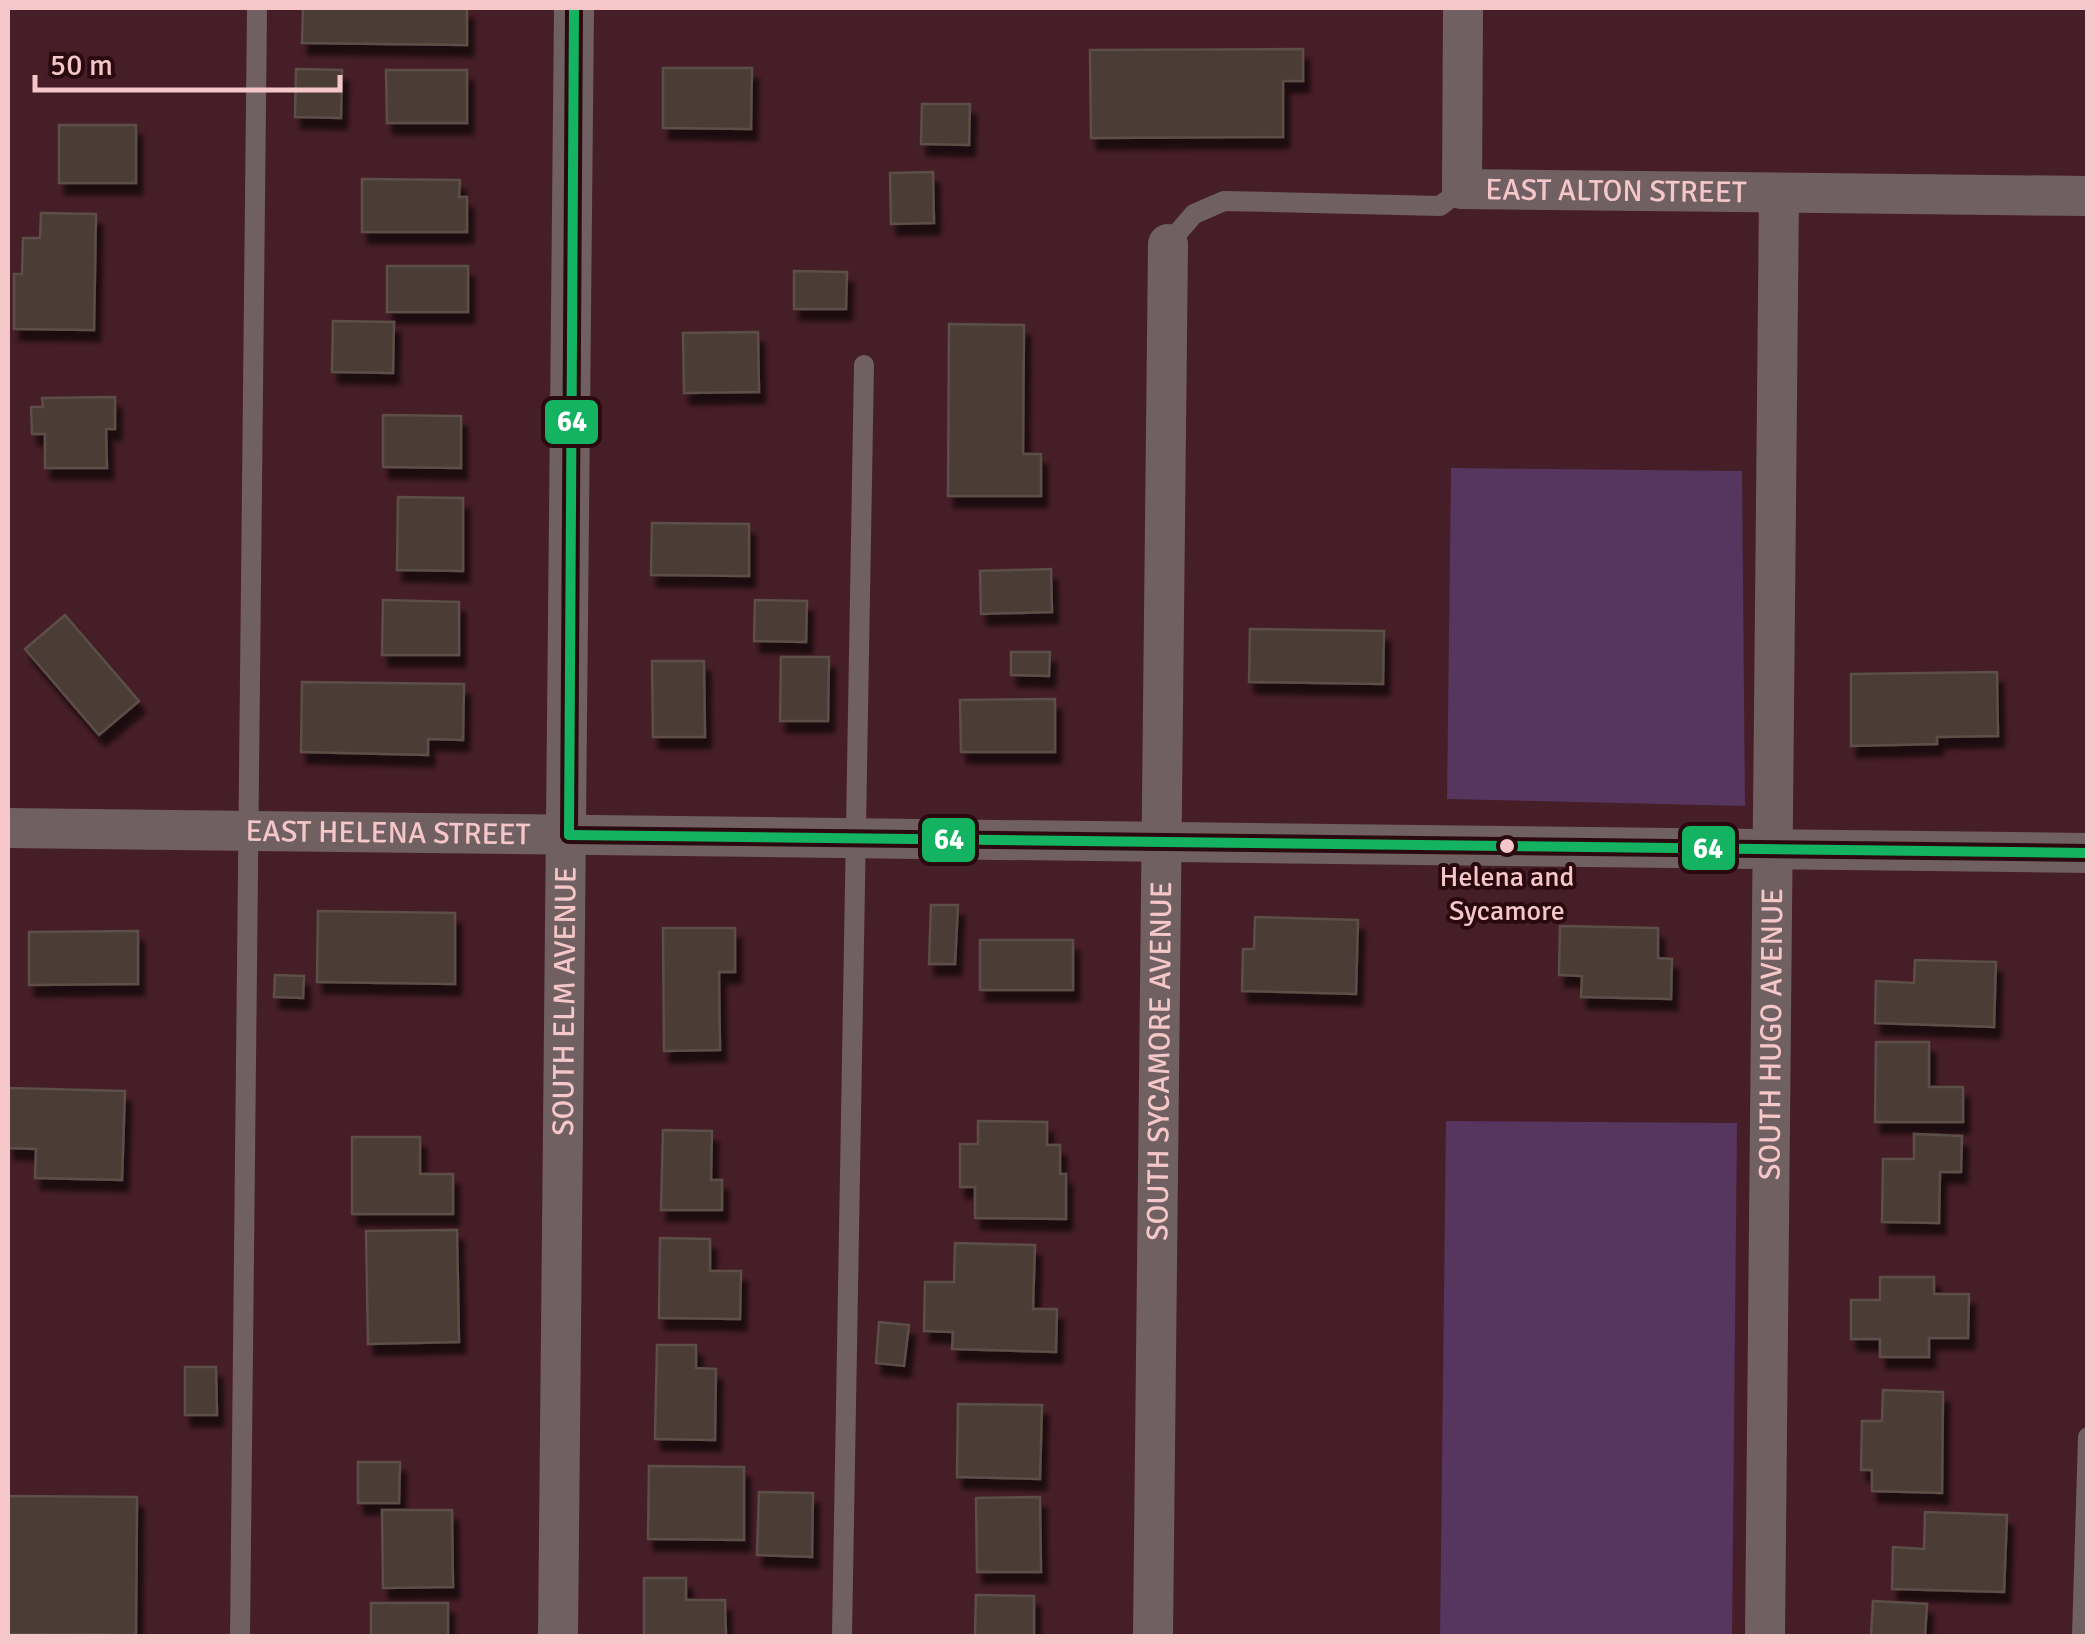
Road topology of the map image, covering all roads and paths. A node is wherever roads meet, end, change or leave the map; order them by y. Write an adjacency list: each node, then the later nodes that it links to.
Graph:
1 (257, 8): 10 (lane)
2 (574, 8): 11 (street, SOUTH ELM AVENUE)
3 (1463, 8): 4 (street)
4 (1462, 188): 5 (street, EAST ALTON STREET); 7 (lane, EAST ALTON STREET)
5 (1779, 193): 6 (street, EAST ALTON STREET); 14 (street, SOUTH HUGO AVENUE)
6 (2088, 196)
7 (1168, 244): 13 (street, SOUTH SYCAMORE AVENUE)
8 (864, 364): 12 (lane)
9 (8, 828): 10 (street, EAST HELENA STREET)
10 (249, 830): 11 (street, EAST HELENA STREET); 17 (lane)
11 (569, 834): 12 (street, EAST HELENA STREET); 18 (street, SOUTH ELM AVENUE)
12 (856, 838): 13 (street, EAST HELENA STREET); 19 (lane)
13 (1162, 842): 14 (street, EAST HELENA STREET); 20 (street, SOUTH SYCAMORE AVENUE)
14 (1773, 850): 15 (street, EAST HELENA STREET); 21 (street, SOUTH HUGO AVENUE)
15 (2088, 854)
16 (2088, 1436): 22 (lane)
17 (240, 1636)
18 (558, 1636)
19 (842, 1636)
20 (1153, 1636)
21 (1765, 1636)
22 (2082, 1636)

